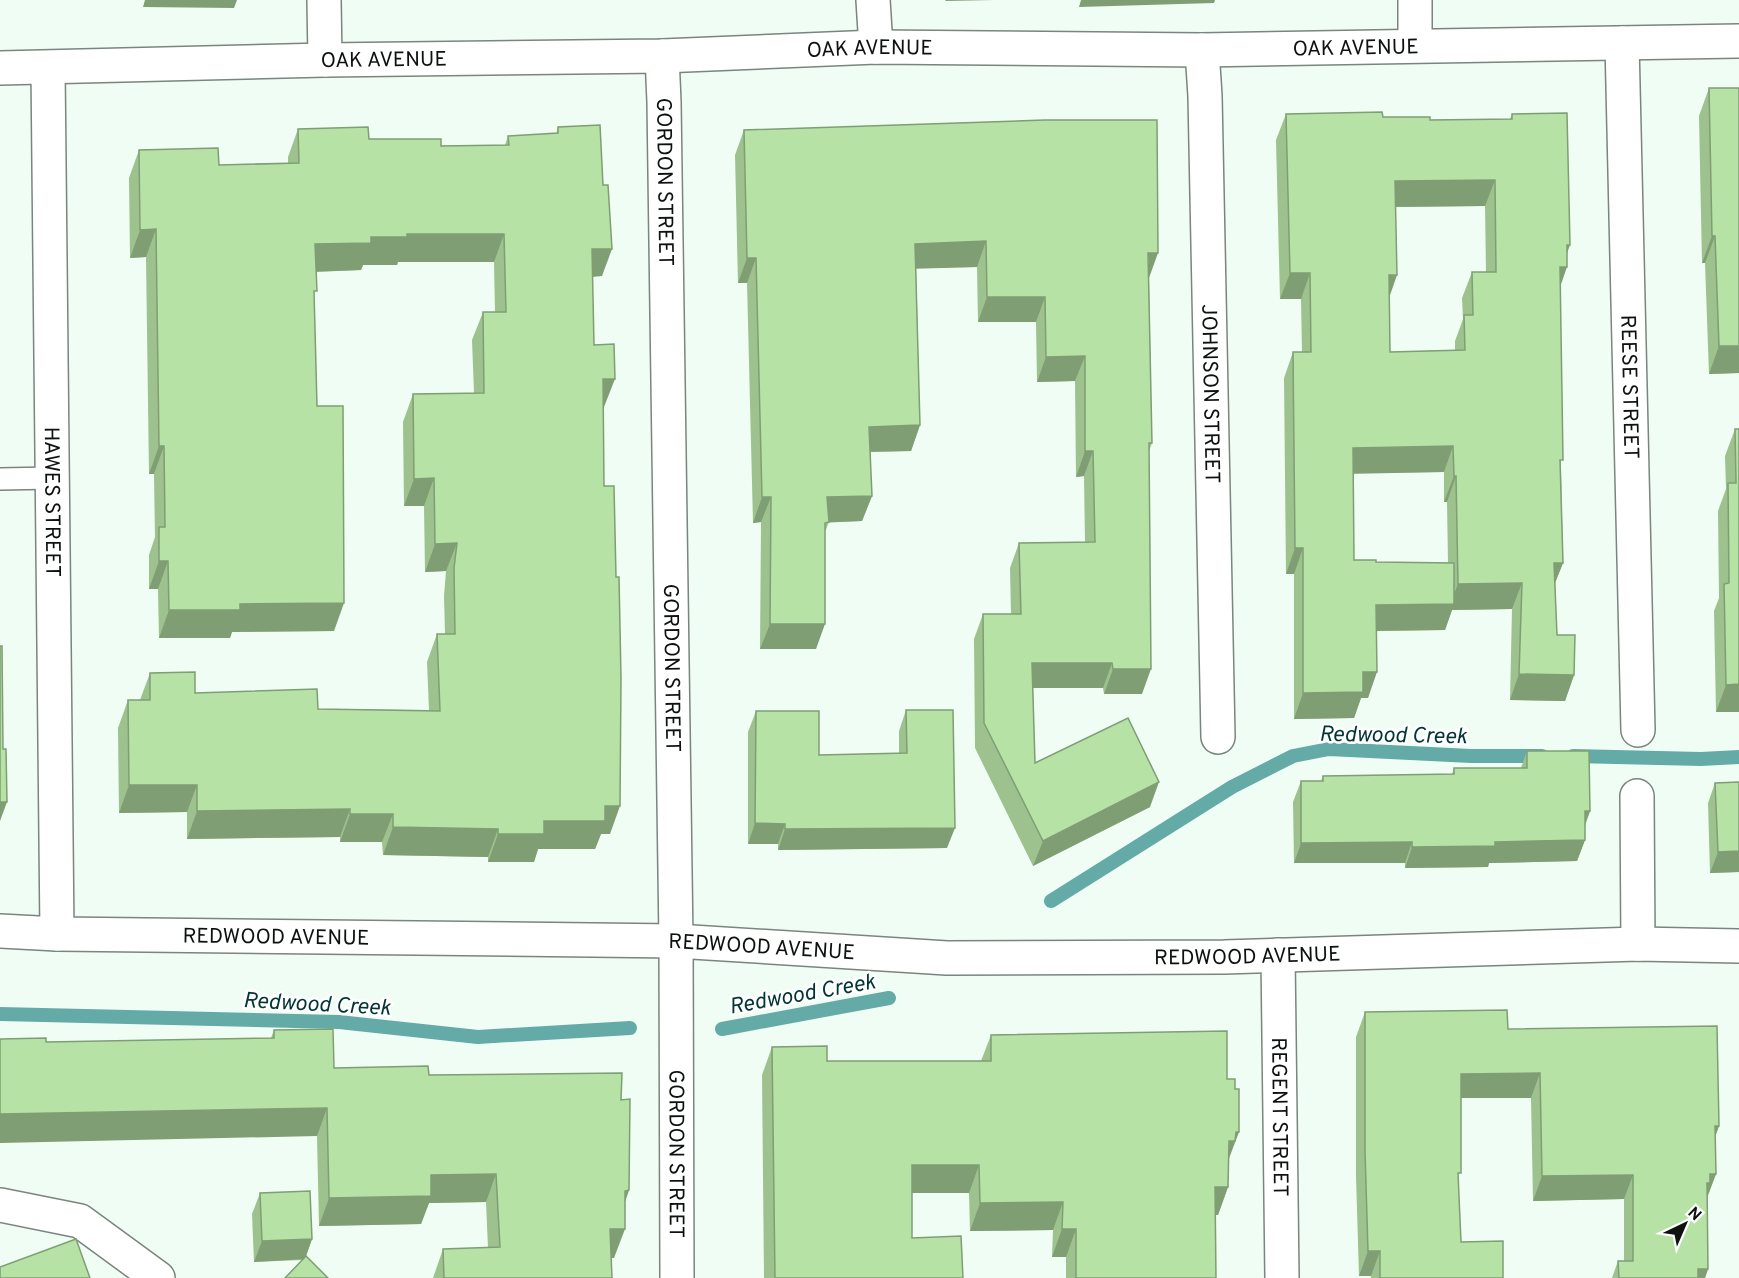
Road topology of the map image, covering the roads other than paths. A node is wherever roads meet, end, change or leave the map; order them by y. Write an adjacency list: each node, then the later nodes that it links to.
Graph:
1 (324, 0): 10 (street)
2 (873, 0): 7 (street)
3 (1415, 0): 6 (street)
4 (1739, 41): 5 (street, OAK AVENUE)
5 (1622, 43): 6 (street, OAK AVENUE); 15 (street, REESE STREET)
6 (1415, 45): 8 (street, OAK AVENUE)
7 (876, 47): 8 (street, OAK AVENUE); 9 (street, OAK AVENUE)
8 (1202, 50): 16 (street, JOHNSON STREET)
9 (662, 56): 10 (street, OAK AVENUE); 20 (street, GORDON STREET)
10 (326, 60): 12 (street, OAK AVENUE)
11 (0, 68): 12 (street, OAK AVENUE)
12 (48, 68): 13 (street, HAWES STREET)
13 (53, 478): 14 (lane); 19 (street, HAWES STREET)
14 (0, 479)
15 (1638, 730)
16 (1218, 737)
17 (1637, 796): 21 (street)
18 (0, 931): 19 (street, REDWOOD AVENUE)
19 (57, 934): 20 (street, REDWOOD AVENUE)
20 (676, 941): 23 (street, REDWOOD AVENUE); 26 (street, GORDON STREET)
21 (1638, 944): 22 (street, REDWOOD AVENUE); 23 (street, REDWOOD AVENUE)
22 (1739, 946)
23 (1278, 955): 27 (street, REGENT STREET)
24 (0, 1205): 25 (street)
25 (158, 1278)
26 (677, 1278)
27 (1282, 1278)

